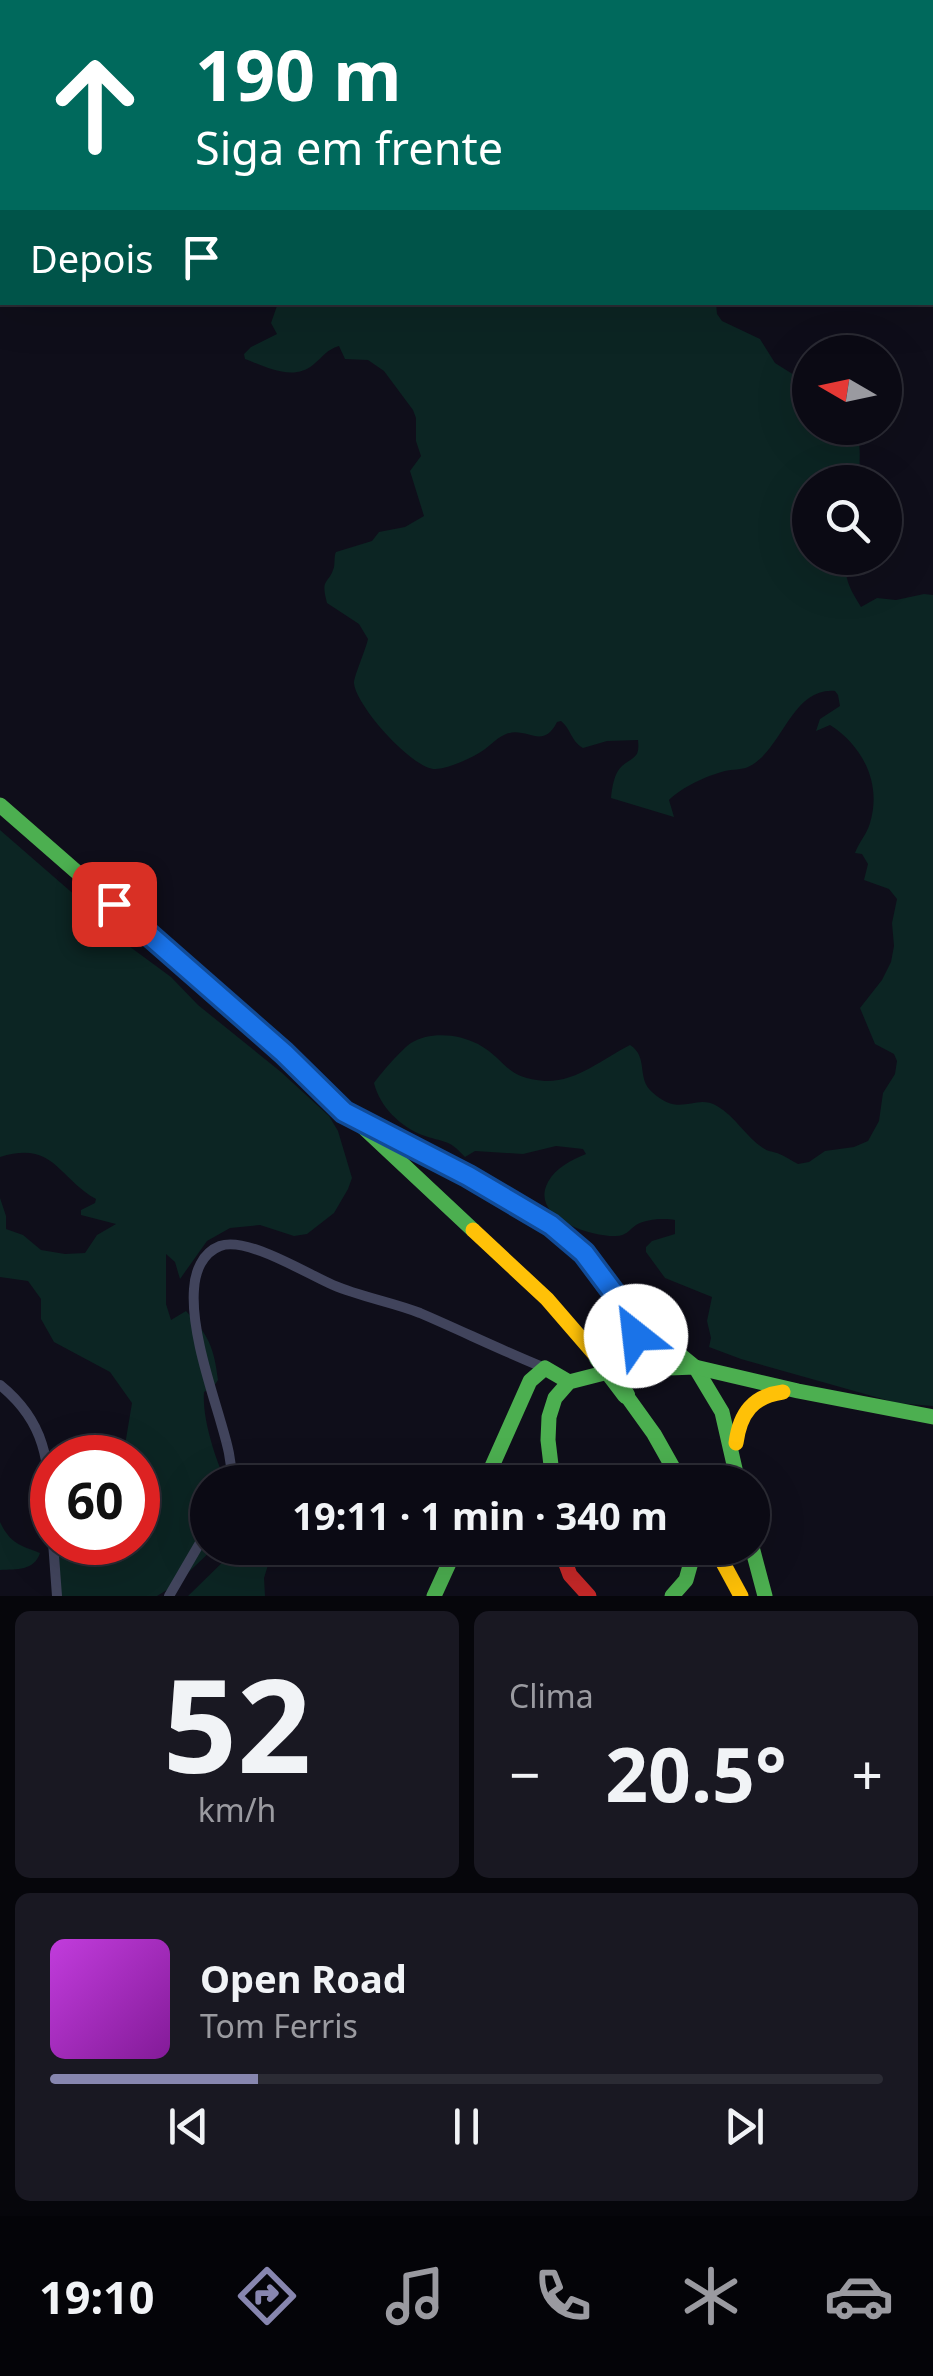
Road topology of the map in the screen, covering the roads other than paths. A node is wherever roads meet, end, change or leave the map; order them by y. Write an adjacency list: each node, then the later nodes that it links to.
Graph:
1 (0, 805): 2 (main road)
2 (344, 1112): 3 (main road); 15 (main road, bridge)
3 (624, 1308): 5 (main road); 6 (main road)
4 (546, 1368): 7 (main road); 12 (street); 13 (main road)
5 (695, 1368): 6 (main road); 9 (main road); 16 (main road)
6 (616, 1370): 7 (main road)
7 (569, 1382): 14 (main road)
8 (0, 1385): 11 (street)
9 (798, 1391): 10 (main road); 17 (main road)
10 (933, 1416)
11 (39, 1435)
12 (229, 1465)
13 (492, 1465)
14 (550, 1465)
15 (671, 1465)
16 (734, 1465)
17 (736, 1465)
18 (190, 1560): 26 (street)
19 (55, 1565): 25 (street)
20 (448, 1565): 27 (main road)
21 (566, 1565): 28 (main road)
22 (692, 1565): 29 (main road)
23 (725, 1565): 30 (main road)
24 (756, 1565): 31 (main road)
25 (57, 1596)
26 (169, 1596)
27 (434, 1596)
28 (589, 1596)
29 (672, 1596)
30 (742, 1596)
31 (764, 1596)

